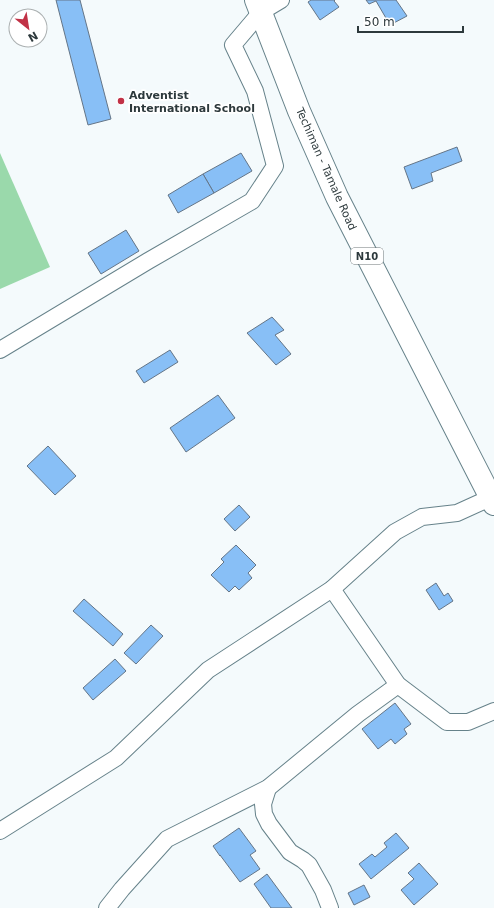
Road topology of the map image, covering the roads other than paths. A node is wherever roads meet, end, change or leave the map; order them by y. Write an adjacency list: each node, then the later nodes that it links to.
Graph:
1 (281, 0): 2 (street)
2 (259, 6): 3 (street); 4 (highway, Techiman - Tamale Road / N10)
3 (0, 350)
4 (492, 501): 5 (street)
5 (332, 589): 6 (street); 9 (street)
6 (398, 685): 7 (street); 8 (street)
7 (494, 711)
8 (268, 788): 10 (street); 11 (street)
9 (0, 831)
10 (107, 908)
11 (330, 908)

